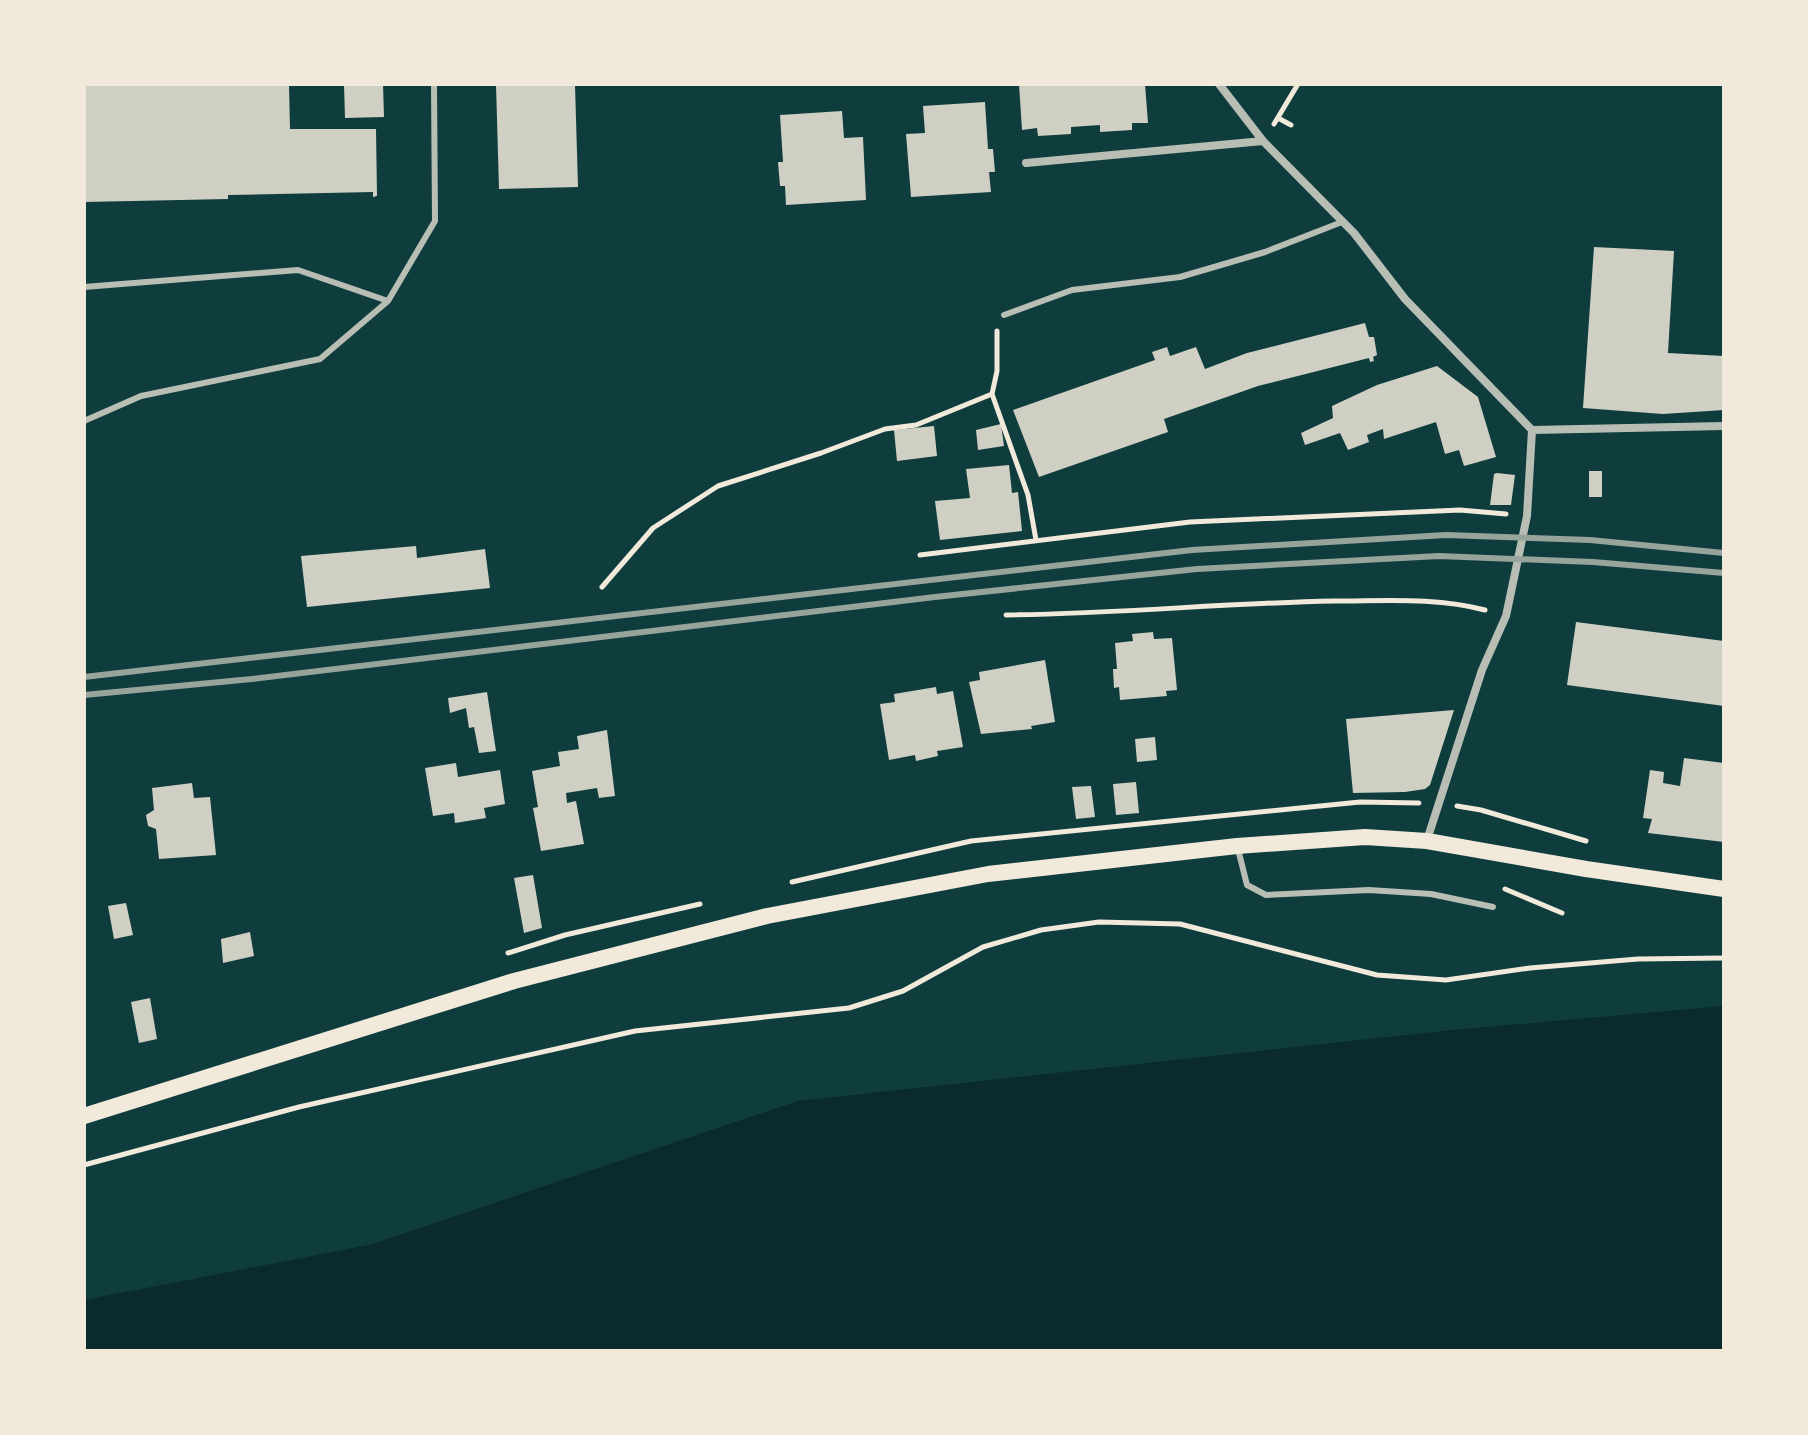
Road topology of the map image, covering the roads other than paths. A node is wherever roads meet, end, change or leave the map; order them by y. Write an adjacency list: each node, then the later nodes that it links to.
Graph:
1 (434, 84): 7 (lane)
2 (1219, 84): 3 (street)
3 (1263, 141): 4 (street); 5 (street)
4 (1026, 163)
5 (1342, 222): 8 (lane); 11 (street)
6 (84, 287): 7 (lane)
7 (388, 301): 9 (lane)
8 (1004, 315)
9 (84, 421)
10 (1724, 426): 11 (street)
11 (1532, 430): 12 (street)
12 (1427, 841): 13 (main road); 14 (main road)
13 (1237, 846): 15 (lane); 16 (main road)
14 (1724, 889)
15 (1493, 907)
16 (84, 1116)

